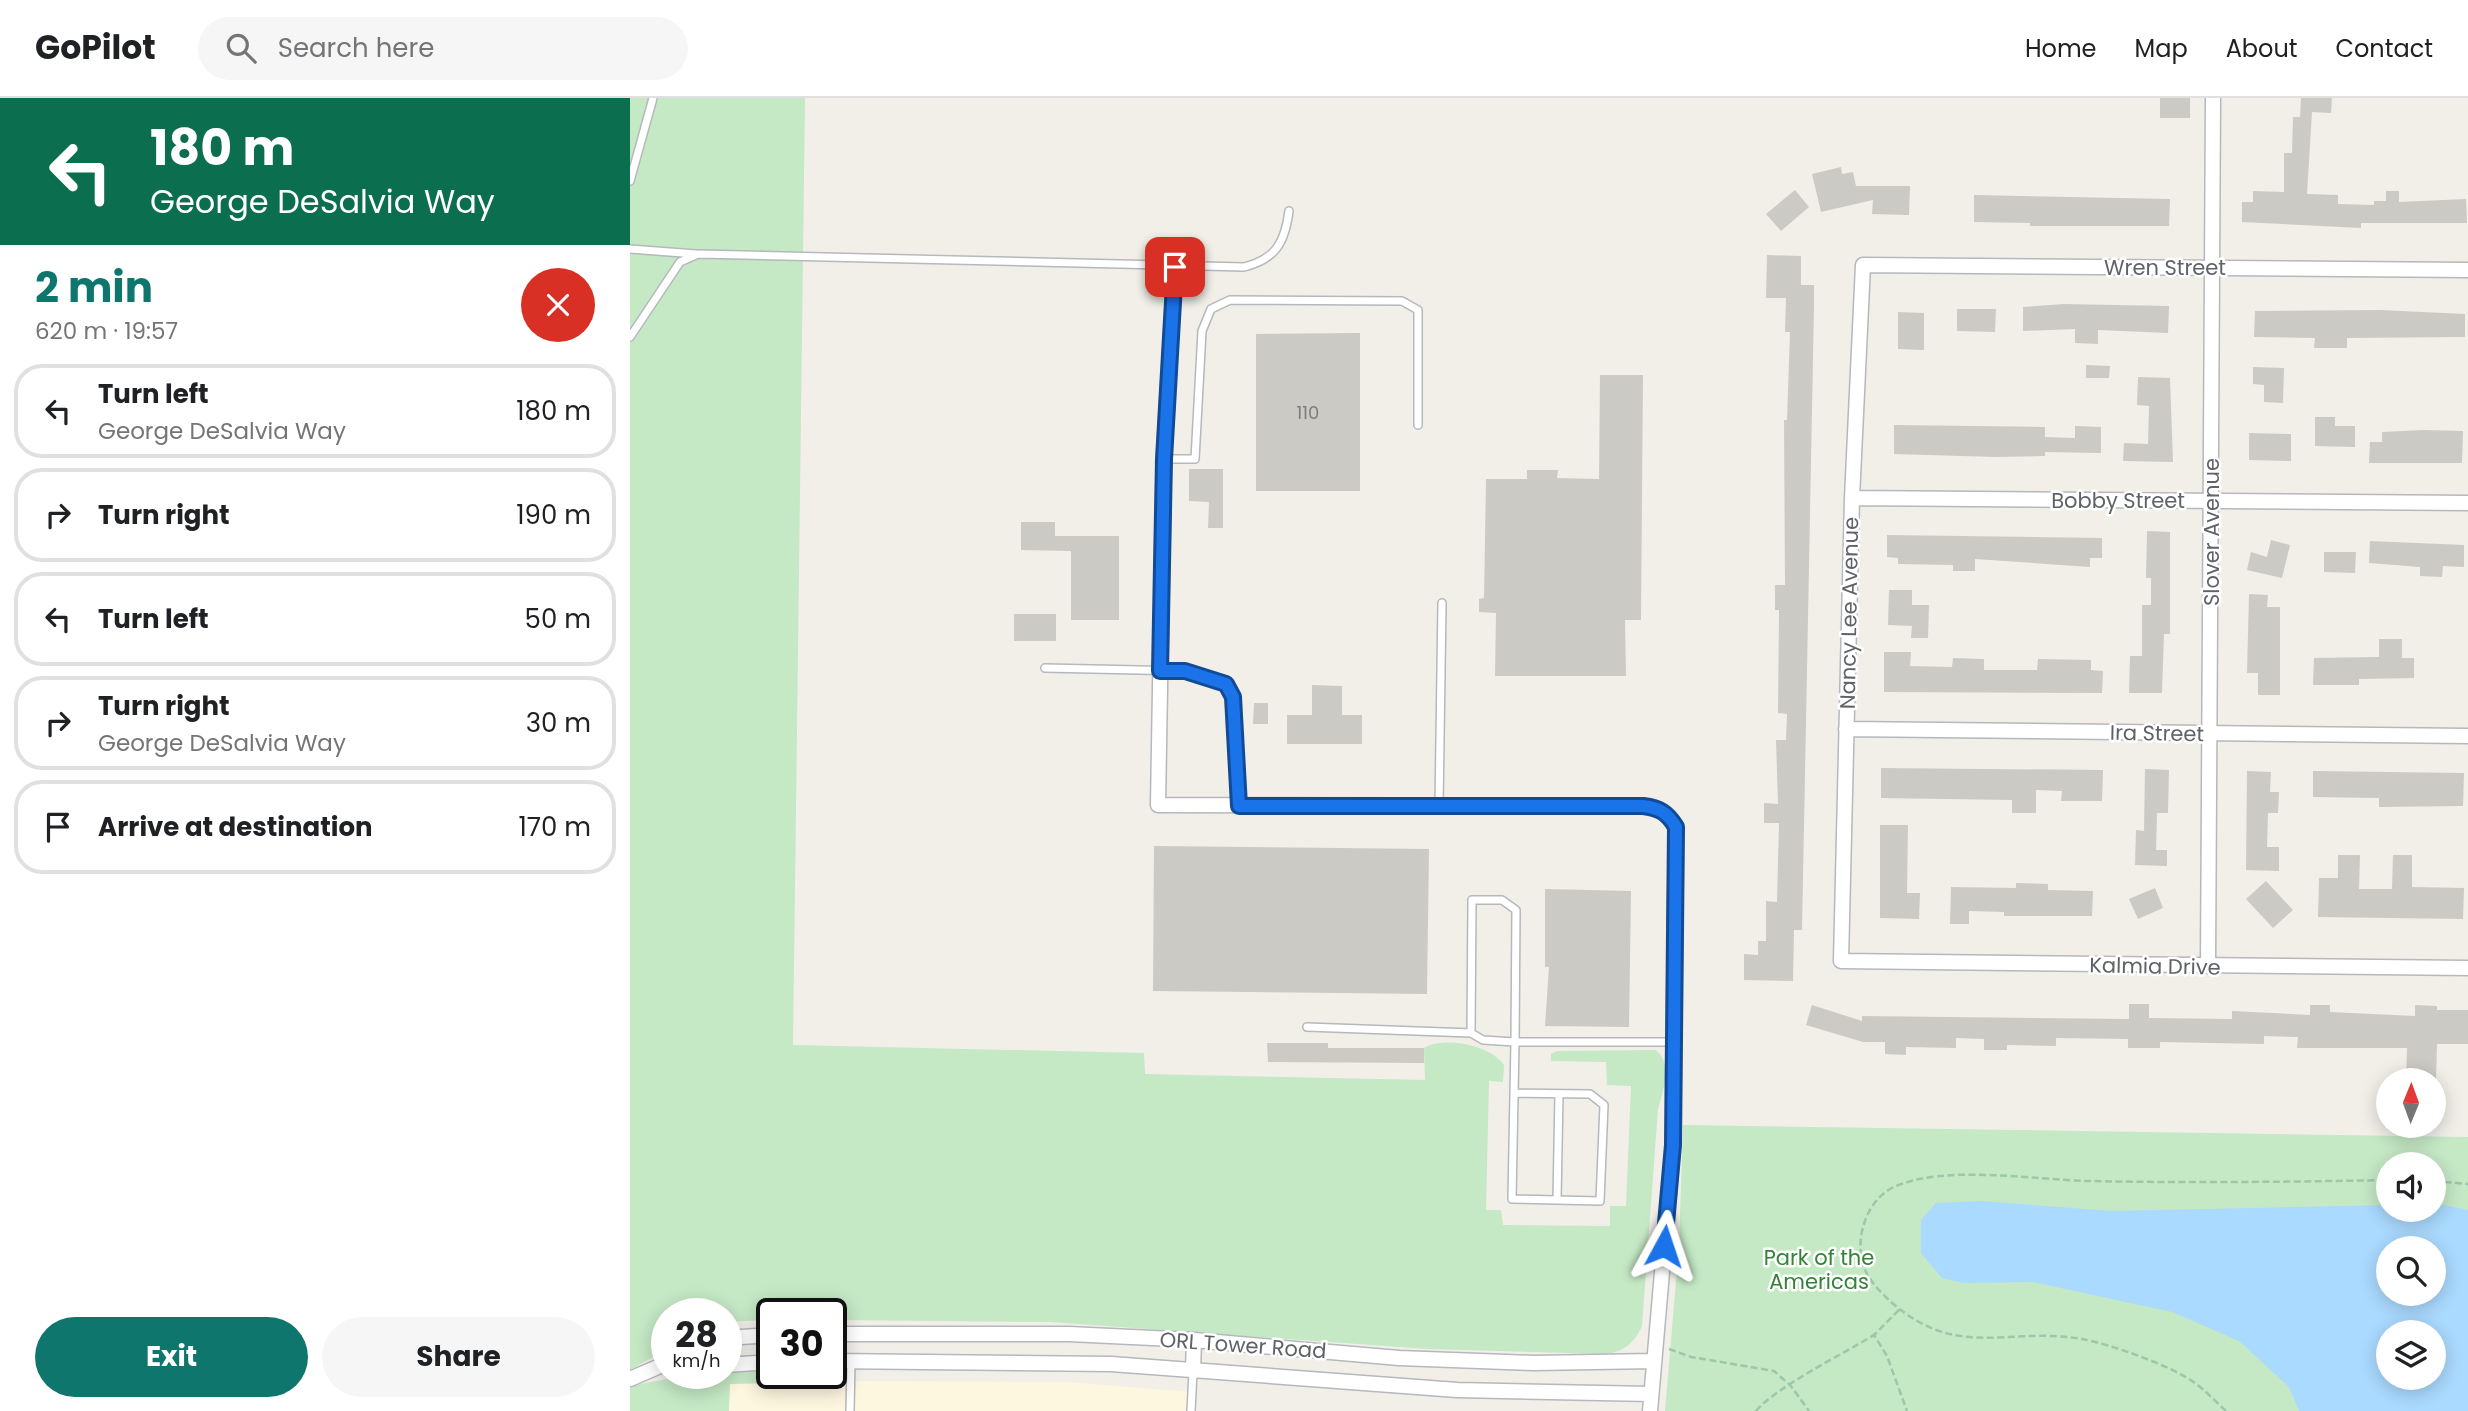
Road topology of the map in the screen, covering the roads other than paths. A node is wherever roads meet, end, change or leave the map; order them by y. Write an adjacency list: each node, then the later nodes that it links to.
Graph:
1 (653, 98): 3 (lane)
2 (2213, 98): 9 (street, Slover Avenue)
3 (630, 181)
4 (1289, 211): 8 (lane)
5 (630, 249): 6 (lane)
6 (698, 254): 8 (lane); 11 (lane)
7 (1863, 265): 9 (street, Wren Street); 14 (street, Nancy Lee Avenue)
8 (1175, 267): 13 (street)
9 (2212, 267): 10 (street, Wren Street); 15 (street, Slover Avenue)
10 (2468, 270)
11 (630, 337)
12 (1418, 425): 13 (lane)
13 (1164, 459): 19 (street)
14 (1852, 498): 15 (street, Bobby Street); 20 (street, Nancy Lee Avenue)
15 (2211, 501): 16 (street, Bobby Street); 21 (street, Slover Avenue)
16 (2468, 503)
17 (1442, 603): 24 (lane)
18 (1045, 667): 19 (lane)
19 (1160, 671): 23 (lane); 23 (street)
20 (1846, 729): 21 (street, Ira Street); 25 (street, Nancy Lee Avenue)
21 (2211, 734): 22 (street, Ira Street); 26 (street, Slover Avenue)
22 (2468, 736)
23 (1239, 806): 24 (street)
24 (1439, 807): 31 (street)
25 (1841, 961): 26 (street, Kalmia Drive)
26 (2208, 966): 27 (street, Kalmia Drive)
27 (2468, 968)
28 (1307, 1027): 29 (lane)
29 (1471, 1033): 30 (lane); 30 (lane)
30 (1516, 1042): 31 (lane); 32 (lane)
31 (1674, 1042): 38 (street)
32 (1514, 1093): 33 (lane); 34 (lane)
33 (1559, 1094): 34 (lane); 34 (lane)
34 (1557, 1200)
35 (847, 1334): 36 (street, ORL Tower Road)
36 (851, 1334): 37 (street, ORL Tower Road); 40 (street)
37 (1194, 1340): 38 (street, ORL Tower Road); 42 (street)
38 (1654, 1354): 45 (street)
39 (847, 1360): 40 (street, ORL Tower Road)
40 (851, 1360): 42 (street, ORL Tower Road); 46 (lane)
41 (651, 1370): 44 (street)
42 (1193, 1371): 45 (street, ORL Tower Road); 47 (lane)
43 (651, 1377): 44 (street)
44 (630, 1380)
45 (1651, 1394): 48 (street)
46 (850, 1411)
47 (1191, 1411)
48 (1650, 1411)

